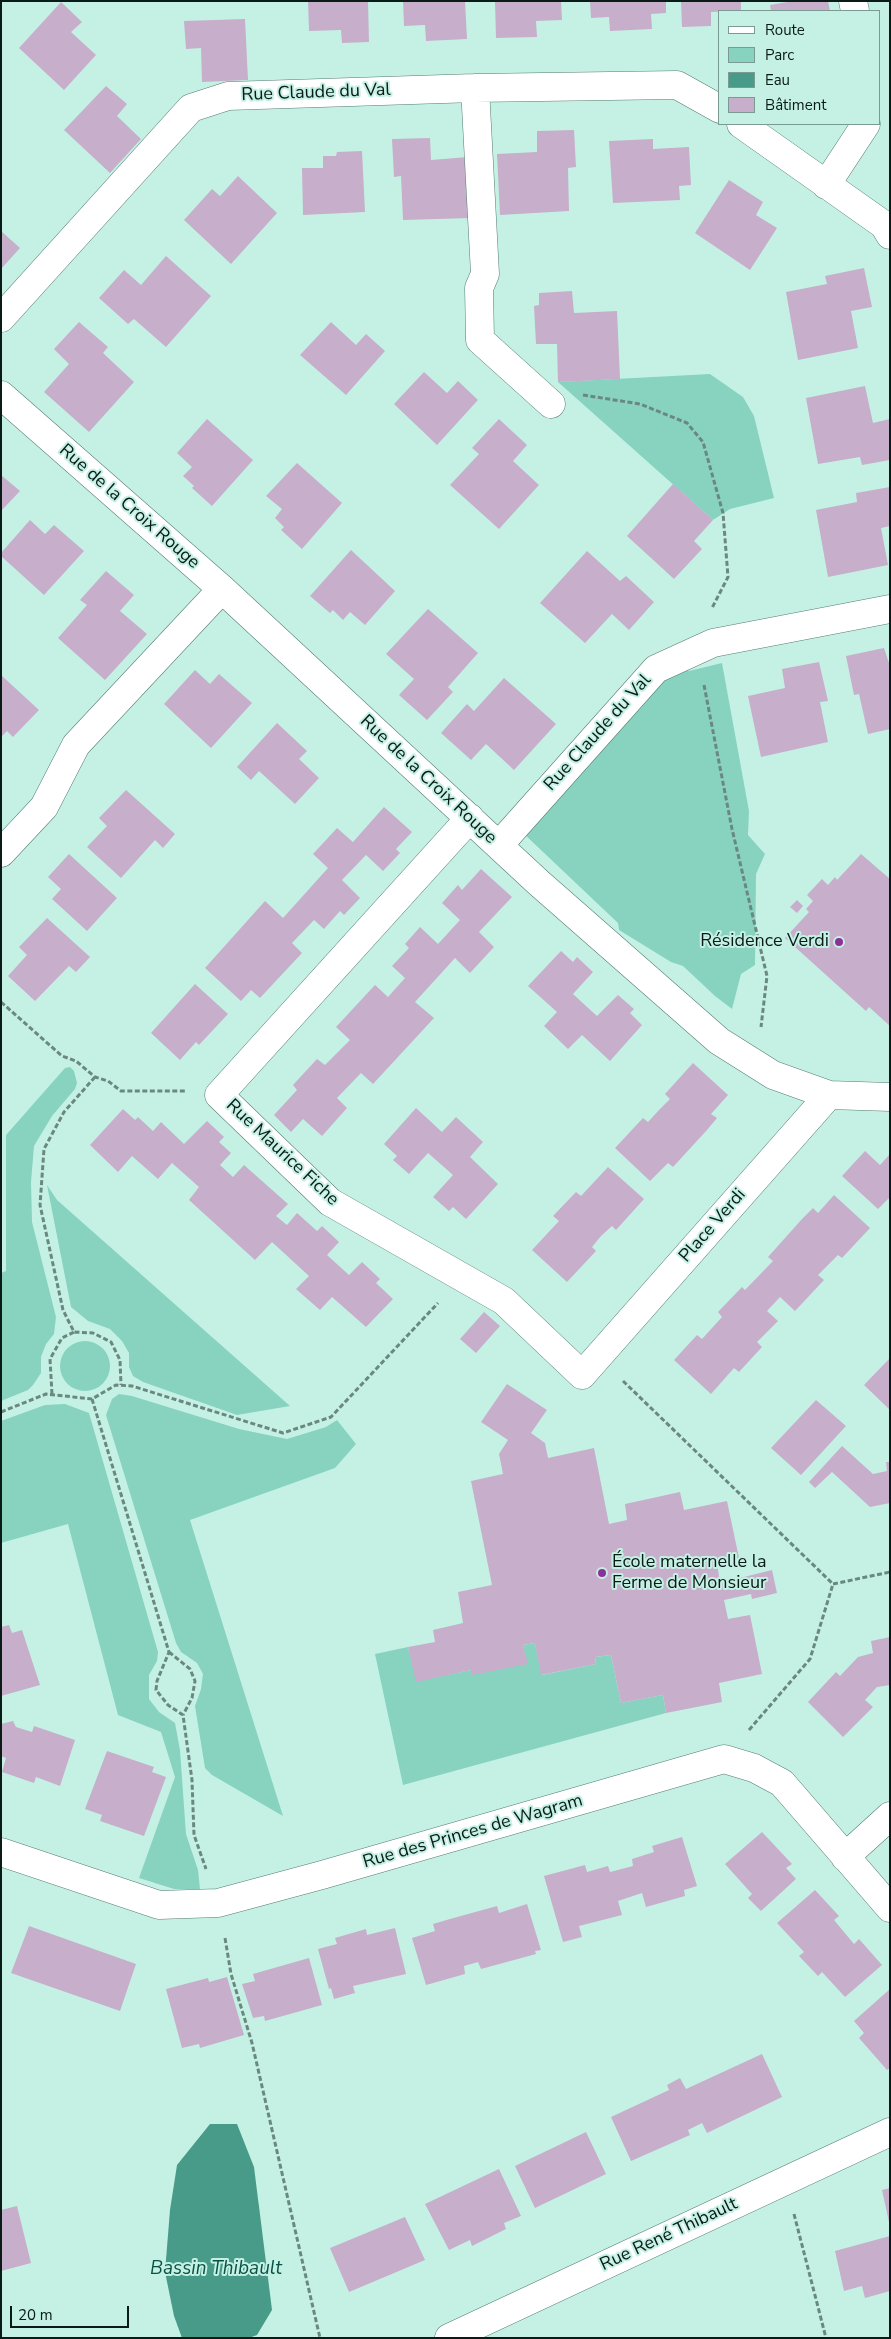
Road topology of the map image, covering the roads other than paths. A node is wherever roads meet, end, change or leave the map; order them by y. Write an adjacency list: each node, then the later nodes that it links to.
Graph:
1 (475, 88): 2 (street, Rue Claude du Val); 7 (street, Rue Claude du Val); 9 (street)
2 (718, 108)
3 (742, 125): 5 (street)
4 (865, 125): 5 (street)
5 (826, 185): 6 (street)
6 (890, 235)
7 (1, 318)
8 (1, 395): 10 (street, Rue de la Croix Rouge)
9 (551, 404)
10 (222, 589): 12 (street, Rue de la Croix Rouge); 14 (street)
11 (890, 608): 13 (street, Rue Claude du Val)
12 (470, 818): 13 (street, Rue de la Croix Rouge); 17 (street, Rue Maurice Fiche)
13 (499, 845): 15 (street, Rue de la Croix Rouge)
14 (1, 853)
15 (829, 1095): 16 (street, Rue de la Croix Rouge); 17 (street, Place Verdi)
16 (890, 1097)
17 (598, 1357)
18 (890, 1816): 20 (street)
19 (1, 1852): 20 (street, Rue des Princes de Wagram)
20 (846, 1857): 21 (street)
21 (890, 1908)
22 (890, 2132): 23 (street, Rue René Thibault)
23 (448, 2338)

